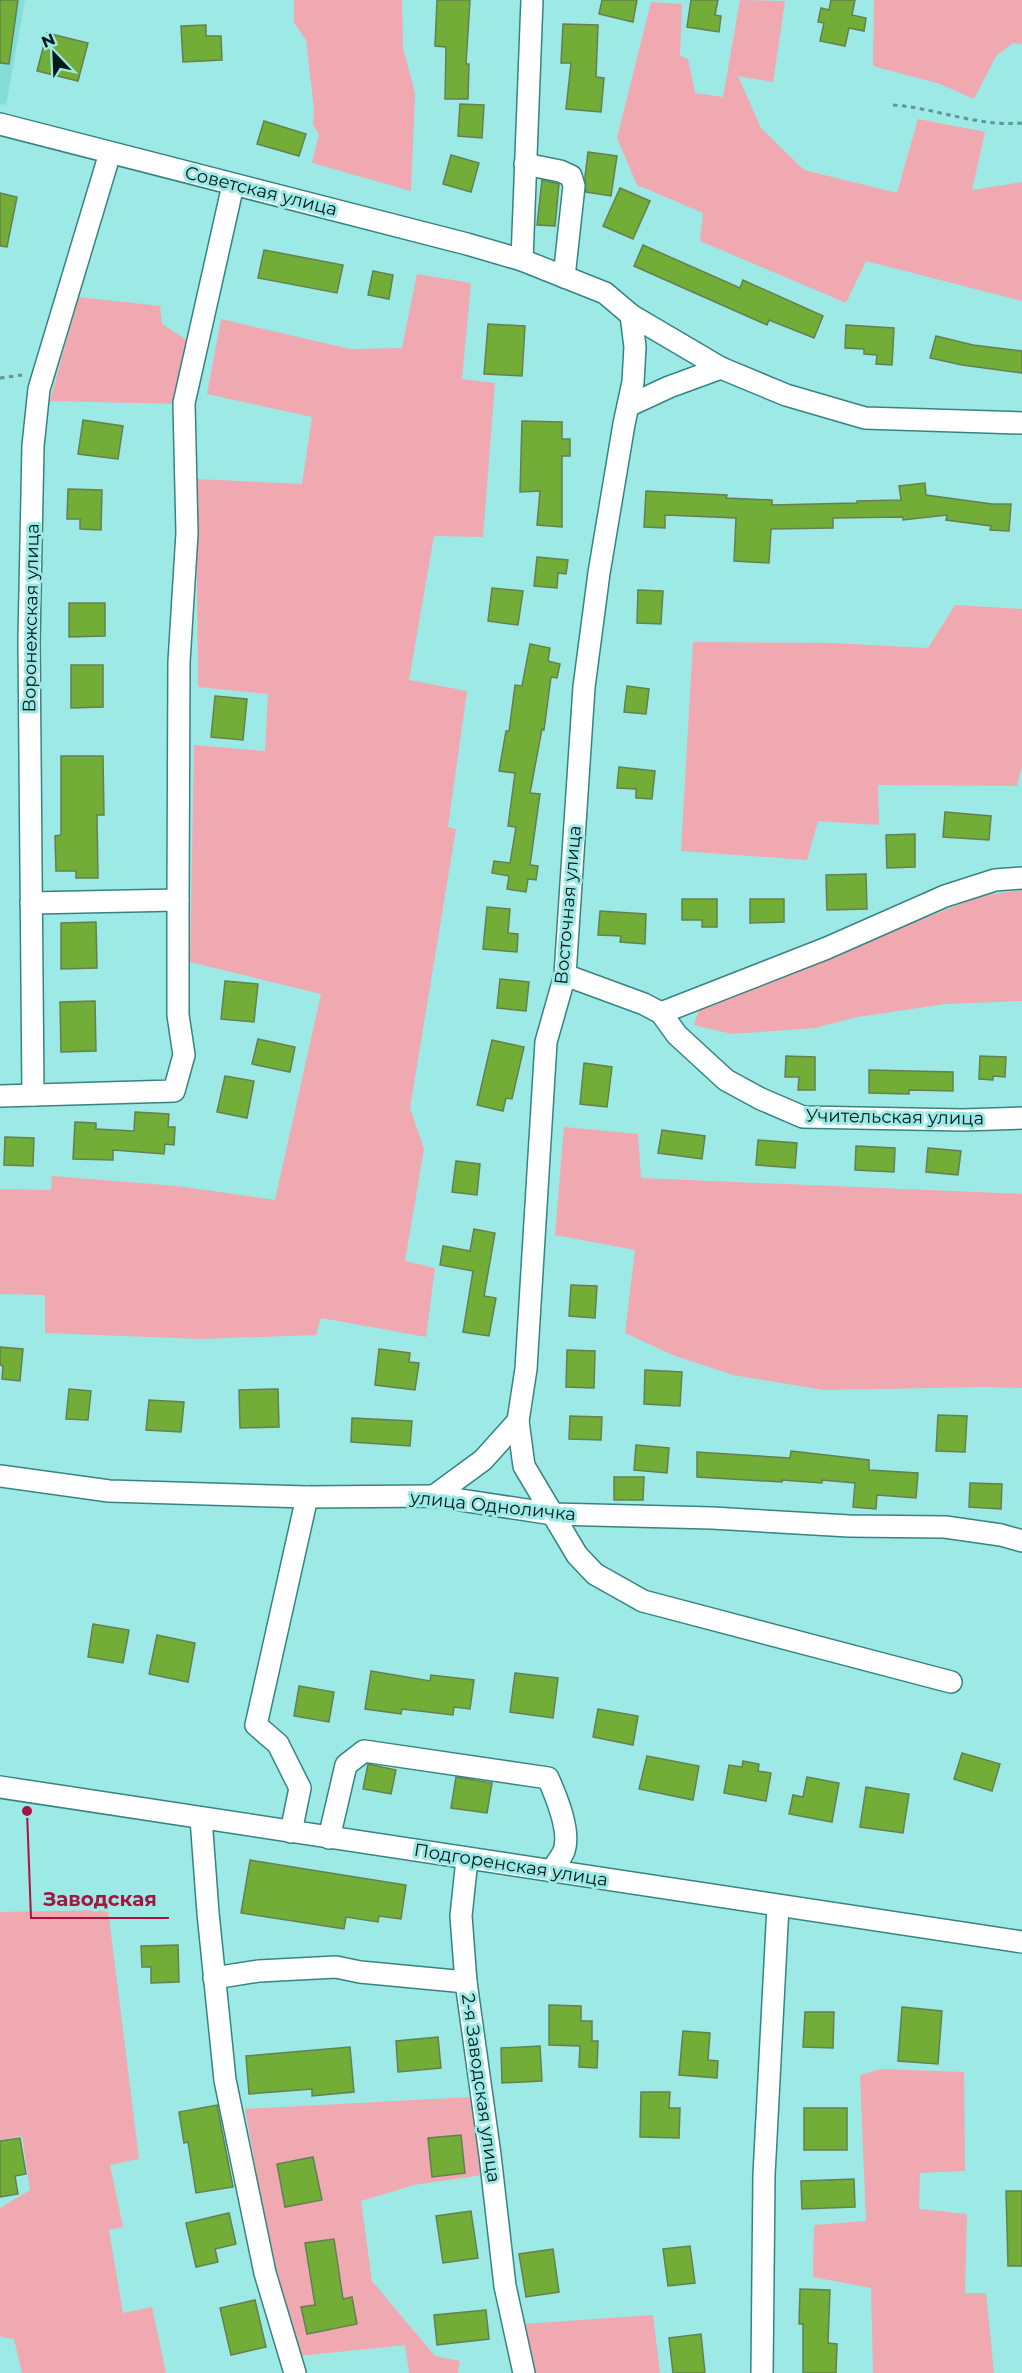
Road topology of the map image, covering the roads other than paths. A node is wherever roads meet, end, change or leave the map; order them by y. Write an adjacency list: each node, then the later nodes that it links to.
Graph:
1 (532, 0): 4 (street)
2 (0, 124): 3 (street, Советская улица)
3 (110, 153): 5 (street, Советская улица); 14 (street, Воронежская улица)
4 (525, 164): 6 (street); 7 (street)
5 (234, 185): 6 (street, Советская улица); 13 (street)
6 (522, 260): 7 (street, Советская улица)
7 (564, 277): 8 (street, Советская улица)
8 (631, 315): 9 (street, Советская улица); 10 (street, Восточная улица)
9 (721, 368): 10 (street); 11 (street, Советская улица)
10 (628, 406): 15 (street, Восточная улица)
11 (1022, 423)
12 (1022, 878): 16 (street)
13 (178, 900): 14 (street); 17 (street)
14 (31, 903): 17 (street, Воронежская улица)
15 (565, 975): 16 (street, Учительская улица); 20 (street, Восточная улица)
16 (661, 1013): 19 (street, Учительская улица)
17 (33, 1095): 18 (street)
18 (0, 1096)
19 (1022, 1118)
20 (518, 1421): 22 (street); 24 (street, Восточная улица)
21 (0, 1476): 23 (street, улица Одноличка)
22 (434, 1496): 23 (street, улица Одноличка); 24 (street, улица Одноличка)
23 (308, 1497): 29 (street)
24 (553, 1514): 25 (street, улица Одноличка); 26 (street, Восточная улица)
25 (1022, 1541)
26 (951, 1682)
27 (0, 1787): 28 (street, Подгоренская улица)
28 (201, 1818): 29 (street, Подгоренская улица); 35 (street)
29 (291, 1832): 30 (street, Подгоренская улица)
30 (329, 1838): 31 (street, Подгоренская улица); 32 (street)
31 (467, 1858): 32 (street, Подгоренская улица); 36 (street)
32 (551, 1871): 33 (street, Подгоренская улица)
33 (778, 1906): 34 (street, Подгоренская улица); 39 (street)
34 (1022, 1942)
35 (214, 1978): 36 (street, 2-я Заводская улица); 37 (street)
36 (466, 1982): 38 (street, 2-я Заводская улица)
37 (295, 2373)
38 (524, 2373)
39 (762, 2373)

